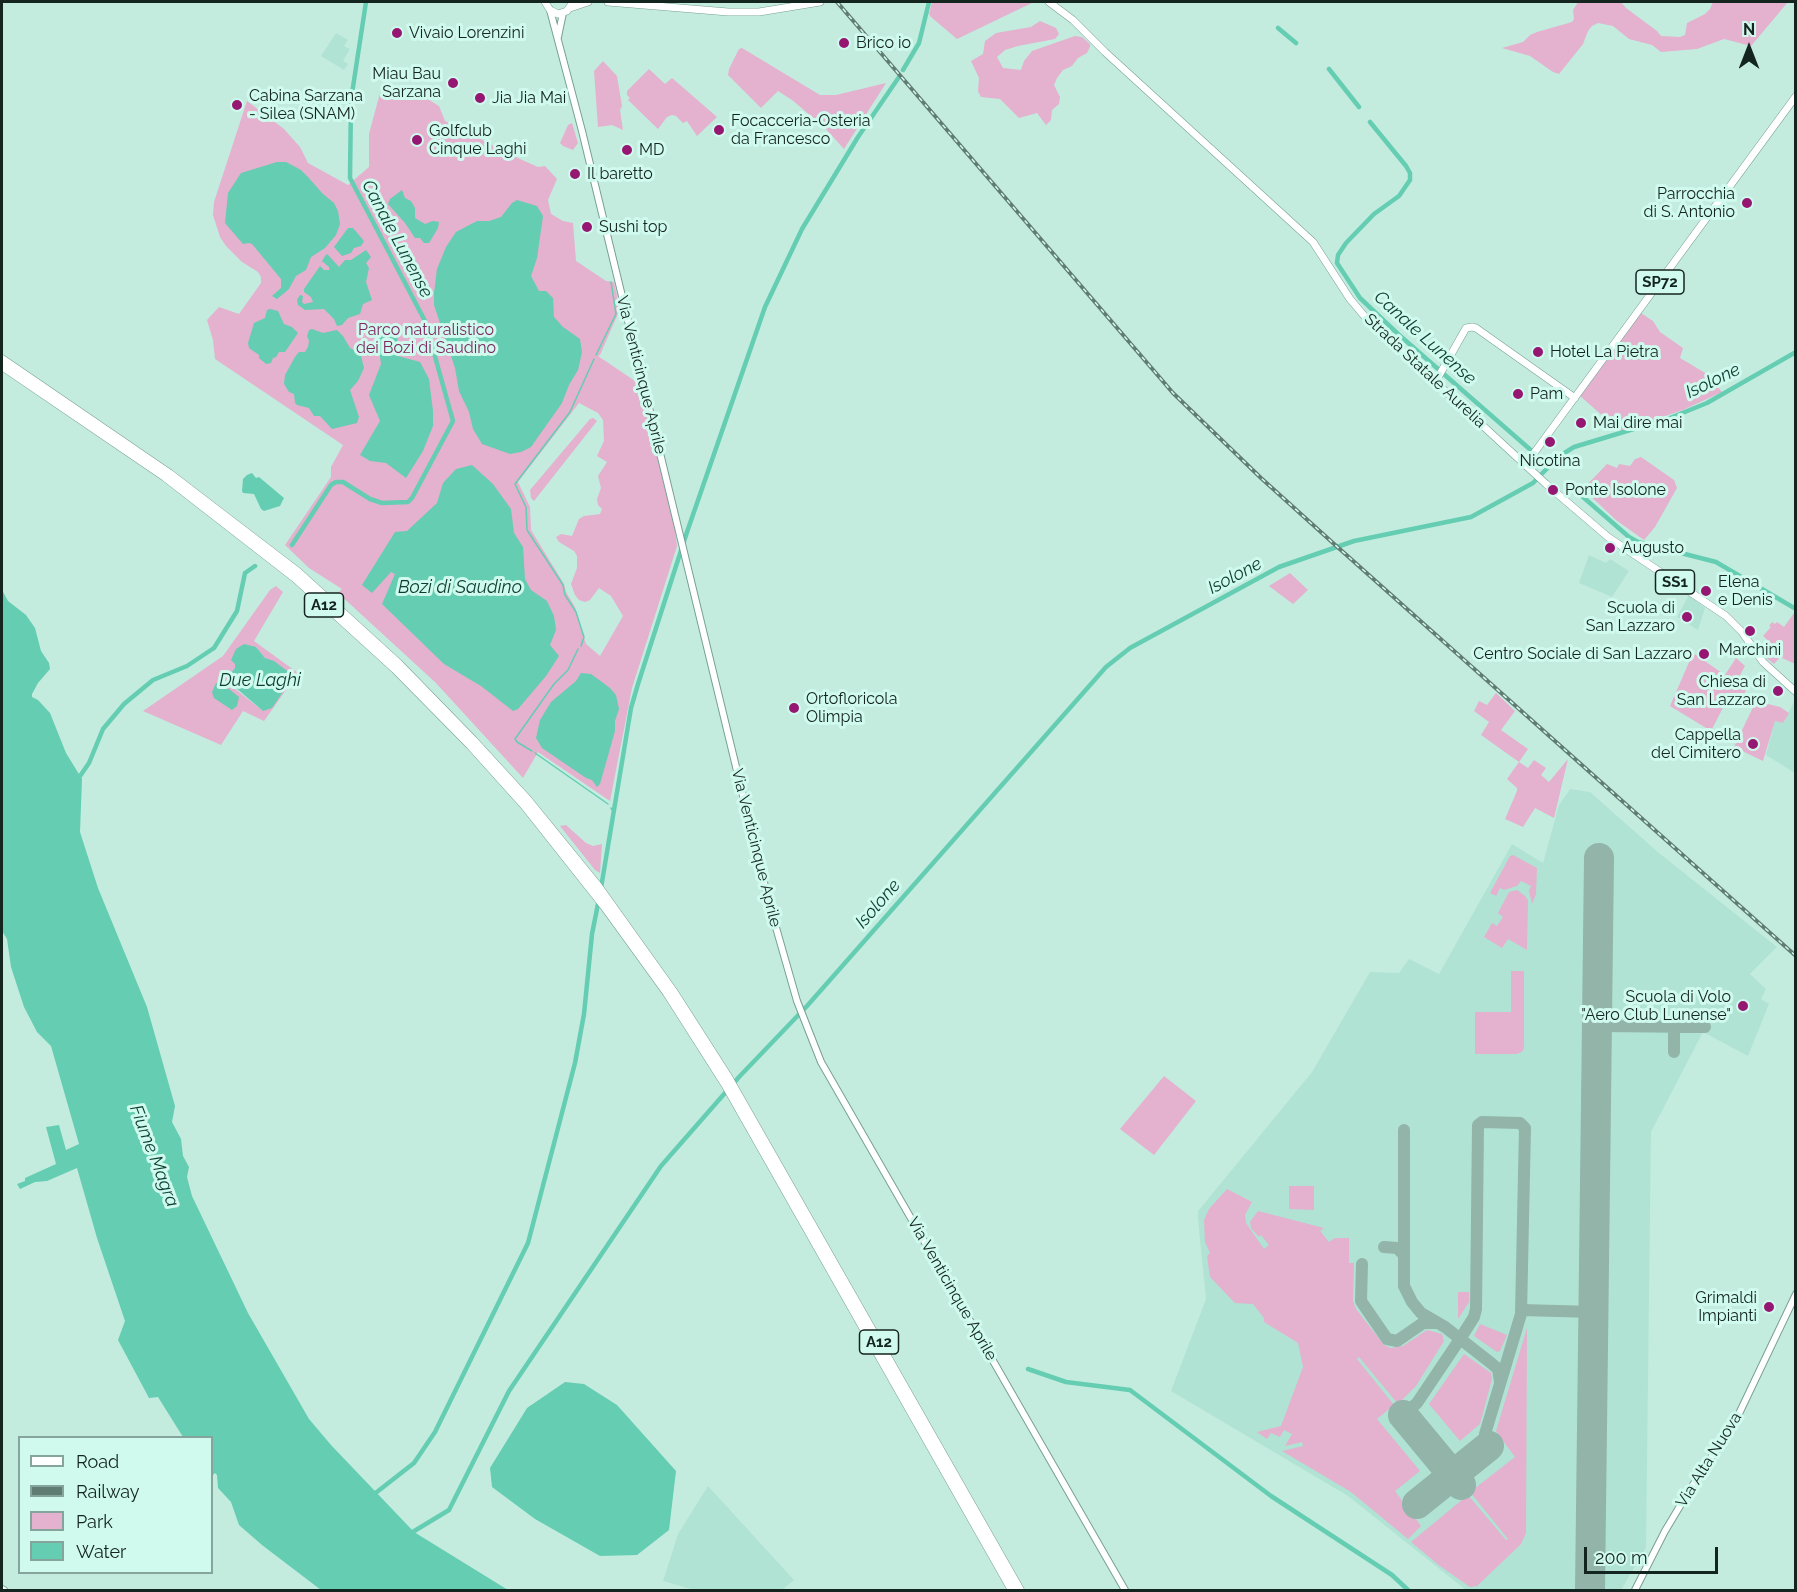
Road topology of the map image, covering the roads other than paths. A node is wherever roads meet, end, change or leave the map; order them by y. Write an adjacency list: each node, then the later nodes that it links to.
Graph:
1 (588, 2): 6 (main road)
2 (608, 2): 3 (main road)
3 (820, 2)
4 (1050, 2): 12 (main road, Strada Statale Aurelia)
5 (546, 4): 7 (main road); 8 (main road, Via Venticinque Aprile)
6 (571, 5): 7 (main road)
7 (563, 13): 8 (main road, Via Venticinque Aprile)
8 (558, 38): 21 (main road, Via Venticinque Aprile)
9 (1796, 96): 13 (main road, SP72)
10 (2, 359): 16 (highway, A12 / A12)
11 (2, 366): 16 (highway, A12 / A12)
12 (1439, 375): 13 (main road); 14 (main road, Strada Statale Aurelia)
13 (1575, 398): 14 (main road, SP72)
14 (1529, 467): 15 (main road, Strada Statale Aurelia / SS1)
15 (1796, 692)
16 (601, 896): 17 (highway, A12); 17 (highway, A12)
17 (730, 1086): 19 (highway, A12); 20 (highway, A12)
18 (1796, 1294): 22 (main road, Via Alta Nuova)
19 (1012, 1590)
20 (1020, 1590)
21 (1125, 1590)
22 (1635, 1590)

